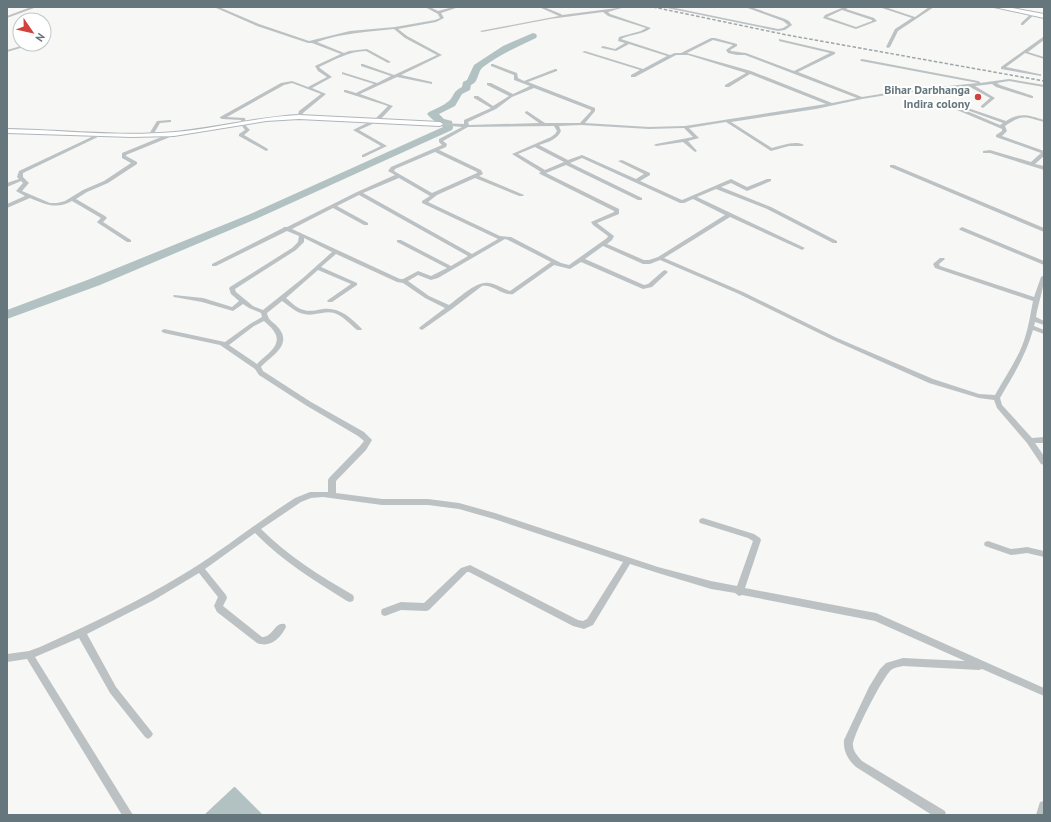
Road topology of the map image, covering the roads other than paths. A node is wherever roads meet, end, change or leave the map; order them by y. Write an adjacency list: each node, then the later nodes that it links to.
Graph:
1 (35, 7): 19 (street)
2 (216, 7): 26 (street)
3 (427, 7): 15 (street)
4 (457, 7): 15 (street)
5 (541, 7): 17 (street)
6 (623, 7): 14 (street)
7 (664, 7): 8 (street)
8 (747, 7)
9 (847, 7): 13 (street)
10 (881, 7): 20 (street)
11 (932, 7): 20 (street)
12 (997, 7): 16 (main road)
13 (842, 9): 13 (street)
14 (606, 11): 17 (street); 27 (street)
15 (438, 13): 22 (street)
16 (1033, 14): 18 (main road); 21 (street)
17 (564, 16): 23 (street)
18 (1044, 16)
19 (7, 17)
20 (915, 18): 29 (street)
21 (1022, 24)
22 (395, 28): 26 (street); 46 (street)
23 (482, 31)
24 (1044, 38): 31 (street)
25 (780, 40): 43 (street)
26 (314, 42): 33 (street)
27 (629, 43): 28 (street); 34 (street)
28 (603, 47)
29 (888, 47)
30 (584, 52): 40 (street)
31 (1025, 52): 35 (street); 47 (street)
32 (682, 53): 34 (street); 42 (street); 43 (street)
33 (344, 54): 37 (street); 60 (street)
34 (670, 56): 40 (street)
35 (1044, 58)
36 (862, 60): 55 (street)
37 (389, 62)
38 (362, 65): 46 (street)
39 (492, 65): 50 (street)
40 (646, 69): 48 (street)
41 (556, 70): 50 (street)
42 (750, 72): 57 (street); 67 (street)
43 (795, 72): 66 (street)
44 (343, 73): 52 (street)
45 (1044, 73): 47 (street)
46 (395, 75): 52 (street); 53 (street)
47 (1039, 75): 49 (street)
48 (632, 76)
49 (1021, 81): 51 (street); 59 (street)
50 (524, 82): 56 (street)
51 (993, 82): 55 (street); 65 (street)
52 (377, 84): 62 (street)
53 (430, 84)
54 (488, 84): 63 (street)
55 (986, 84): 58 (street)
56 (534, 86): 63 (street); 81 (street)
57 (727, 86)
58 (971, 86): 66 (street); 69 (street)
59 (1044, 86)
60 (310, 88): 71 (street); 75 (street)
61 (346, 90): 62 (street)
62 (357, 94): 72 (street)
63 (511, 96): 68 (street)
64 (476, 97): 68 (street)
65 (1031, 97)
66 (862, 98): 67 (street)
67 (832, 105): 76 (street)
68 (494, 107): 82 (street)
69 (983, 107)
70 (527, 112): 79 (street)
71 (299, 118): 72 (street); 75 (street)
72 (377, 120): 78 (street); 98 (street)
73 (169, 121): 87 (street)
74 (1044, 121): 77 (street)
75 (245, 122): 88 (street); 93 (street)
76 (728, 122): 83 (street); 90 (street)
77 (1007, 123): 84 (street); 84 (street)
78 (440, 124): 82 (street)
79 (543, 124): 80 (street); 82 (street)
80 (556, 124): 81 (street); 91 (street)
81 (581, 124): 83 (street)
82 (467, 126): 94 (street)
83 (685, 127): 89 (street)
84 (1002, 128): 97 (street)
85 (7, 131): 86 (street)
86 (102, 134): 87 (street); 107 (street)
87 (151, 134): 88 (street)
88 (173, 134): 117 (street)
89 (684, 140): 92 (street); 95 (street)
90 (802, 144)
91 (535, 145): 100 (street); 104 (street)
92 (656, 145)
93 (266, 150)
94 (434, 150): 105 (street); 106 (street)
95 (695, 151)
96 (985, 152): 101 (street)
97 (1044, 153): 101 (street)
98 (364, 156)
99 (620, 161): 109 (street)
100 (567, 162): 104 (street); 109 (street); 118 (street)
101 (1032, 164): 103 (street)
102 (892, 166): 125 (street)
103 (1044, 168)
104 (544, 171): 131 (street)
105 (398, 176): 112 (street); 115 (street)
106 (477, 176): 113 (street); 115 (street)
107 (22, 179): 110 (street); 114 (street)
108 (769, 180): 111 (street)
109 (636, 181): 116 (street)
110 (7, 185)
111 (716, 187): 116 (street); 130 (street)
112 (359, 193): 120 (street); 134 (street)
113 (520, 195)
114 (29, 196): 117 (street); 119 (street)
115 (434, 196): 127 (street)
116 (694, 198): 121 (street)
117 (72, 199): 128 (street)
118 (640, 199)
119 (7, 206)
120 (333, 206): 122 (street); 123 (street)
121 (730, 214): 132 (street); 135 (street)
122 (366, 224)
123 (286, 228): 126 (street); 140 (street)
124 (962, 229): 139 (street)
125 (1044, 230)
126 (301, 236): 133 (street); 148 (street)
127 (501, 238): 134 (street); 138 (street)
128 (129, 241)
129 (399, 241): 142 (street)
130 (835, 242)
131 (603, 244): 135 (street); 137 (street)
132 (802, 248)
133 (335, 252): 141 (street); 144 (street)
134 (472, 256): 142 (street)
135 (660, 258): 162 (street)
136 (942, 258): 149 (street)
137 (581, 260): 138 (street); 143 (street)
138 (558, 263): 151 (street)
139 (1044, 263)
140 (214, 265)
141 (318, 268): 147 (street); 150 (street)
142 (451, 268): 144 (street)
143 (665, 272)
144 (404, 281): 151 (street)
145 (1043, 281): 149 (street)
146 (176, 296): 148 (street)
147 (282, 298): 152 (street); 157 (street)
148 (242, 300): 152 (street)
149 (1036, 300): 153 (street)
150 (330, 301)
151 (450, 308): 156 (street)
152 (265, 315): 160 (street); 161 (street)
153 (1032, 318): 154 (street); 155 (street)
154 (1044, 323)
155 (1031, 327): 159 (street); 162 (street)
156 (422, 328)
157 (359, 329)
158 (164, 331): 160 (street)
159 (1044, 332)
160 (223, 344): 161 (street)
161 (257, 367): 166 (street)
162 (997, 398): 164 (street)
163 (1044, 440): 164 (street)
164 (1030, 441): 165 (street)
165 (1044, 462)
166 (332, 495): 168 (street); 171 (street)
167 (703, 520): 173 (street)
168 (256, 529): 172 (street); 174 (street)
169 (988, 544): 170 (street)
170 (1044, 554)
171 (628, 560): 173 (street); 175 (street)
172 (200, 568): 176 (street); 177 (street)
173 (740, 592): 180 (street)
174 (350, 598)
175 (385, 612)
176 (282, 627)
177 (81, 632): 178 (street); 182 (street)
178 (29, 655): 179 (street); 184 (street)
179 (7, 658)
180 (984, 666): 181 (street); 185 (street)
181 (1044, 692)
182 (148, 734)
183 (1044, 806): 186 (street)
184 (128, 815)
185 (941, 815)
186 (1041, 815)

